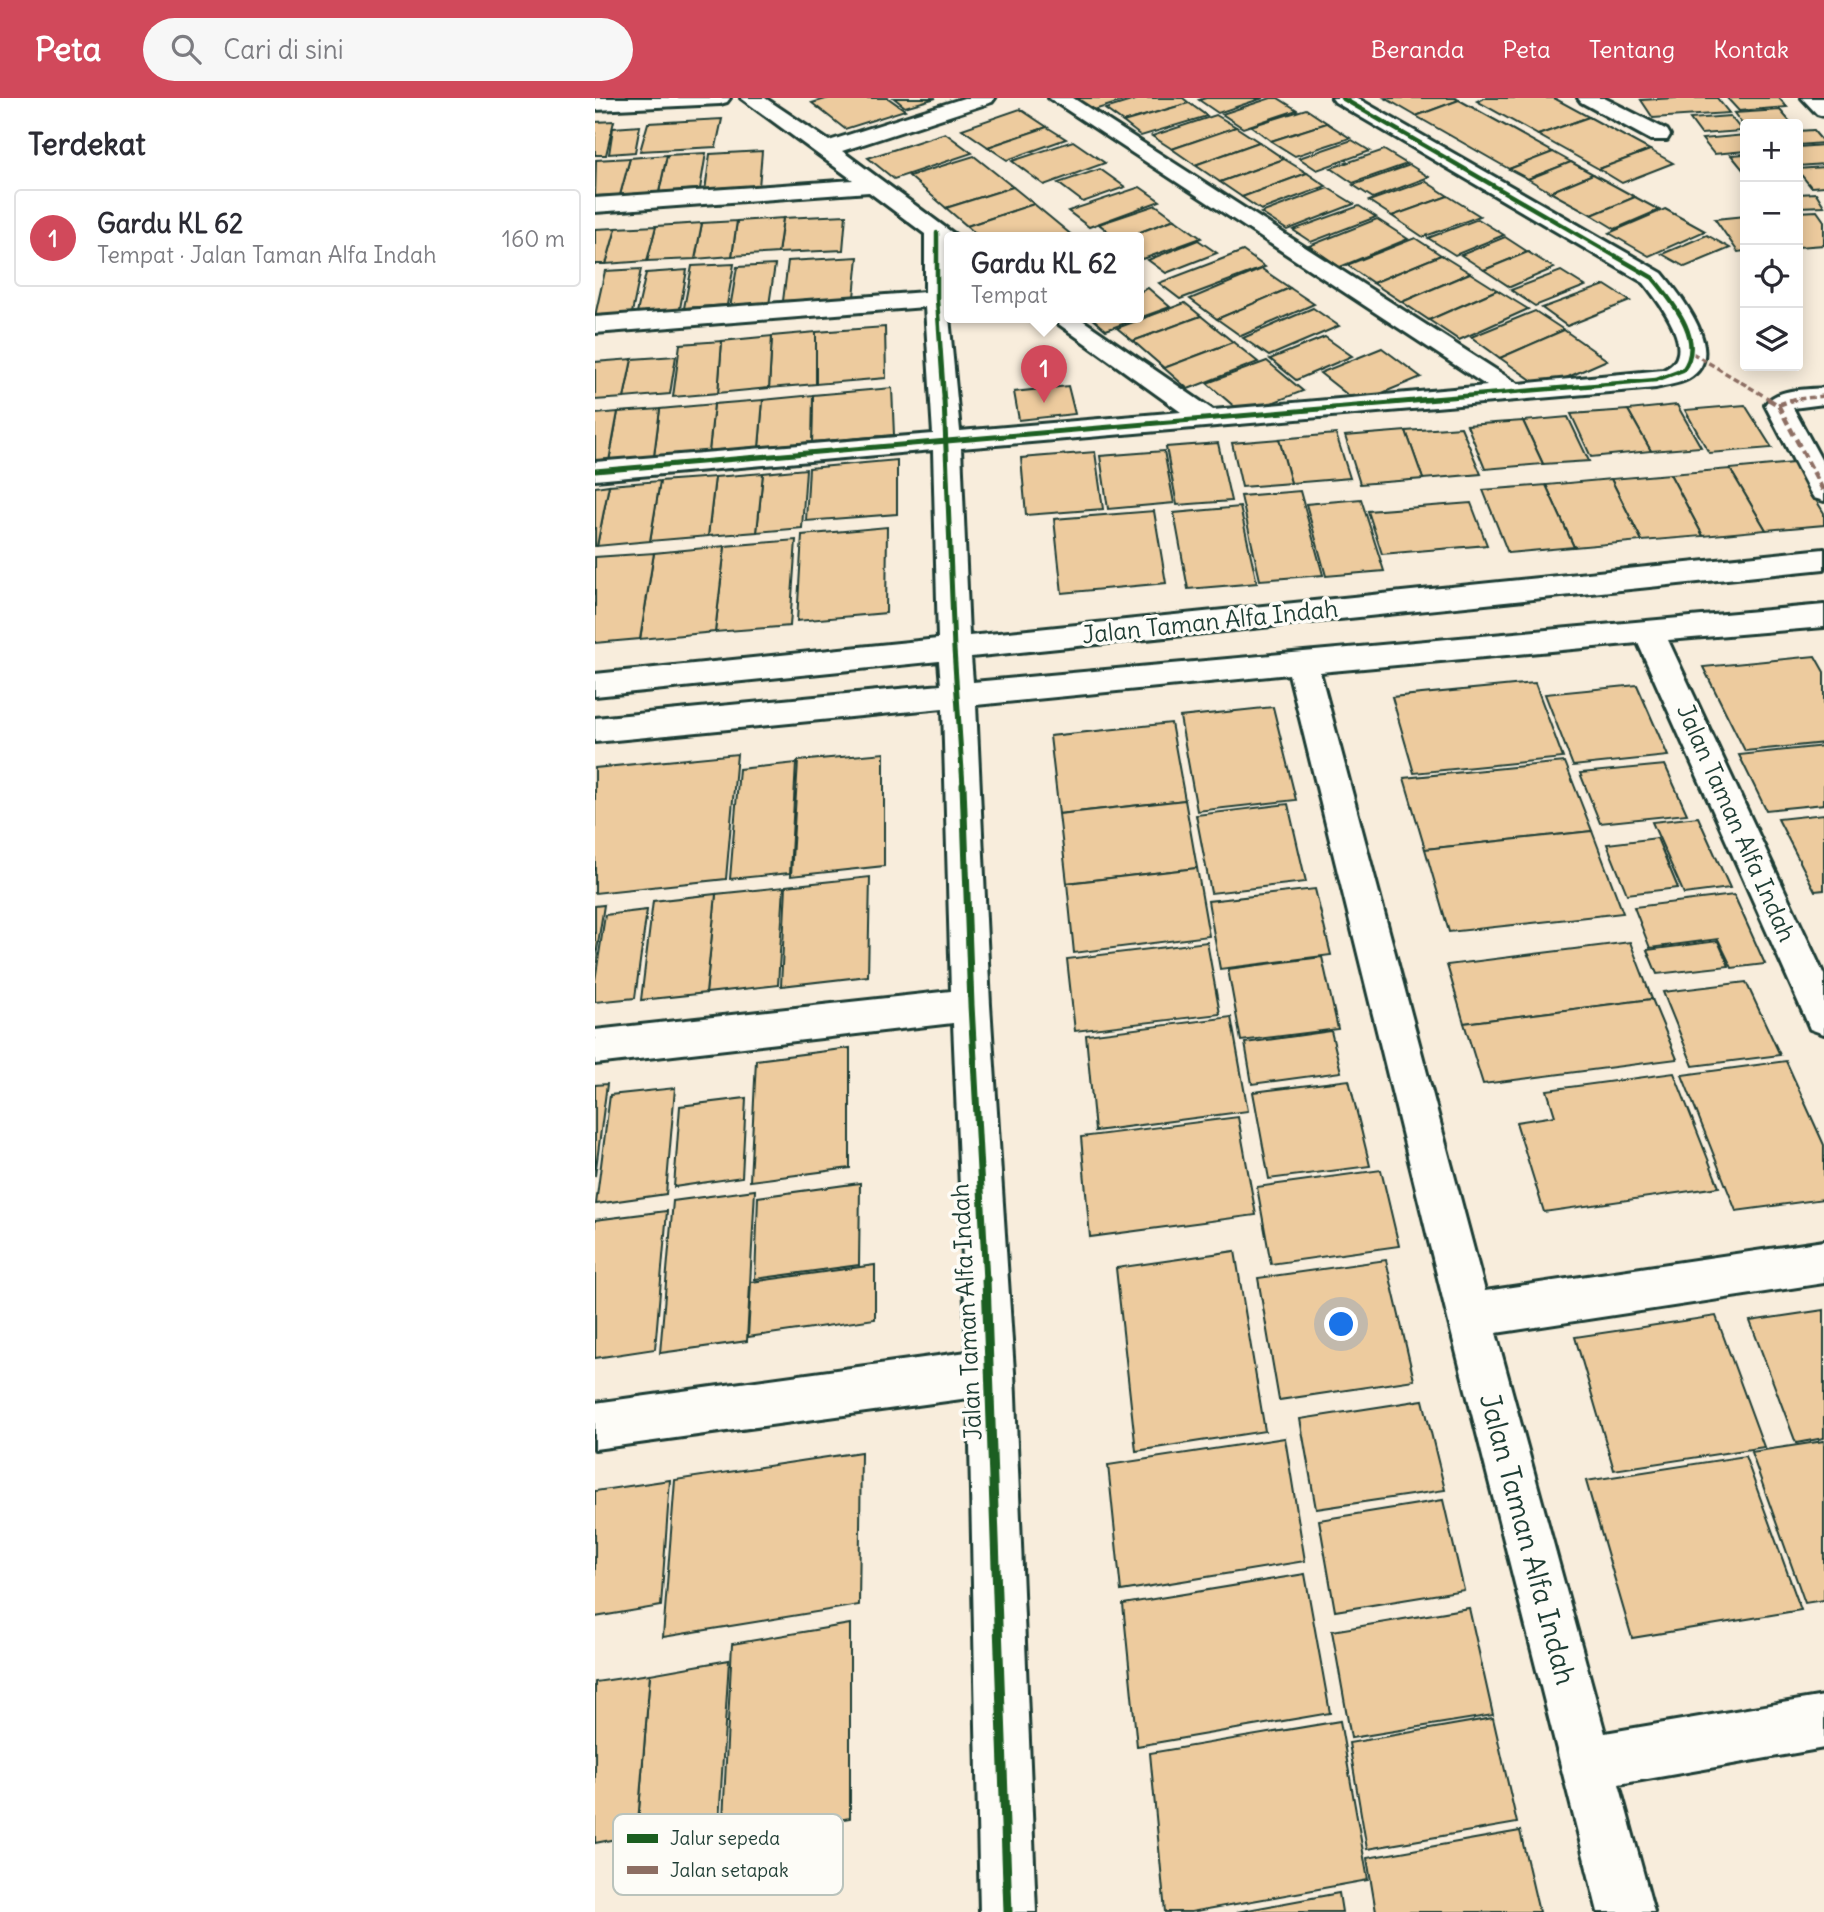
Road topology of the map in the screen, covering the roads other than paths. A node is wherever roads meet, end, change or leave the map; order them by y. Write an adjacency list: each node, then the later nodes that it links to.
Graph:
1 (720, 98): 8 (street)
2 (751, 98): 11 (street)
3 (985, 98): 11 (street)
4 (1059, 98): 18 (street)
5 (1342, 98): 18 (street)
6 (1588, 98): 10 (street)
7 (1812, 98): 9 (street)
8 (595, 104)
9 (1824, 110)
10 (1659, 135)
11 (826, 149): 12 (street)
12 (871, 185): 13 (street); 14 (street)
13 (595, 205)
14 (943, 237): 15 (street)
15 (937, 299): 17 (street); 21 (street)
16 (1070, 323): 20 (street)
17 (595, 326)
18 (1513, 392): 20 (street)
19 (1824, 396): 23 (street)
20 (1207, 418): 21 (street)
21 (947, 440): 22 (street); 27 (street)
22 (595, 471)
23 (1824, 492)
24 (1824, 559): 27 (street, Jalan Taman Alfa Indah)
25 (1824, 616): 26 (street, Jalan Taman Alfa Indah)
26 (1648, 630): 28 (street, Jalan Taman Alfa Indah); 33 (street, Jalan Taman Alfa Indah)
27 (954, 649): 29 (street, Jalan Taman Alfa Indah); 30 (street)
28 (1302, 662): 30 (street, Jalan Taman Alfa Indah); 36 (street, Jalan Taman Alfa Indah)
29 (595, 685)
30 (965, 699): 31 (street, Jalan Taman Alfa Indah); 32 (street, Jalan Taman Alfa Indah)
31 (595, 730)
32 (971, 1004): 34 (street); 37 (street, Jalan Taman Alfa Indah)
33 (1824, 1017)
34 (595, 1047)
35 (1824, 1262): 36 (street)
36 (1469, 1315): 40 (street, Jalan Taman Alfa Indah)
37 (991, 1372): 38 (street, Jalan Taman Alfa Indah); 41 (street, Jalan Taman Alfa Indah)
38 (595, 1426)
39 (1824, 1722): 40 (street)
40 (1586, 1763): 42 (street, Jalan Taman Alfa Indah)
41 (1008, 1912)
42 (1626, 1912)

